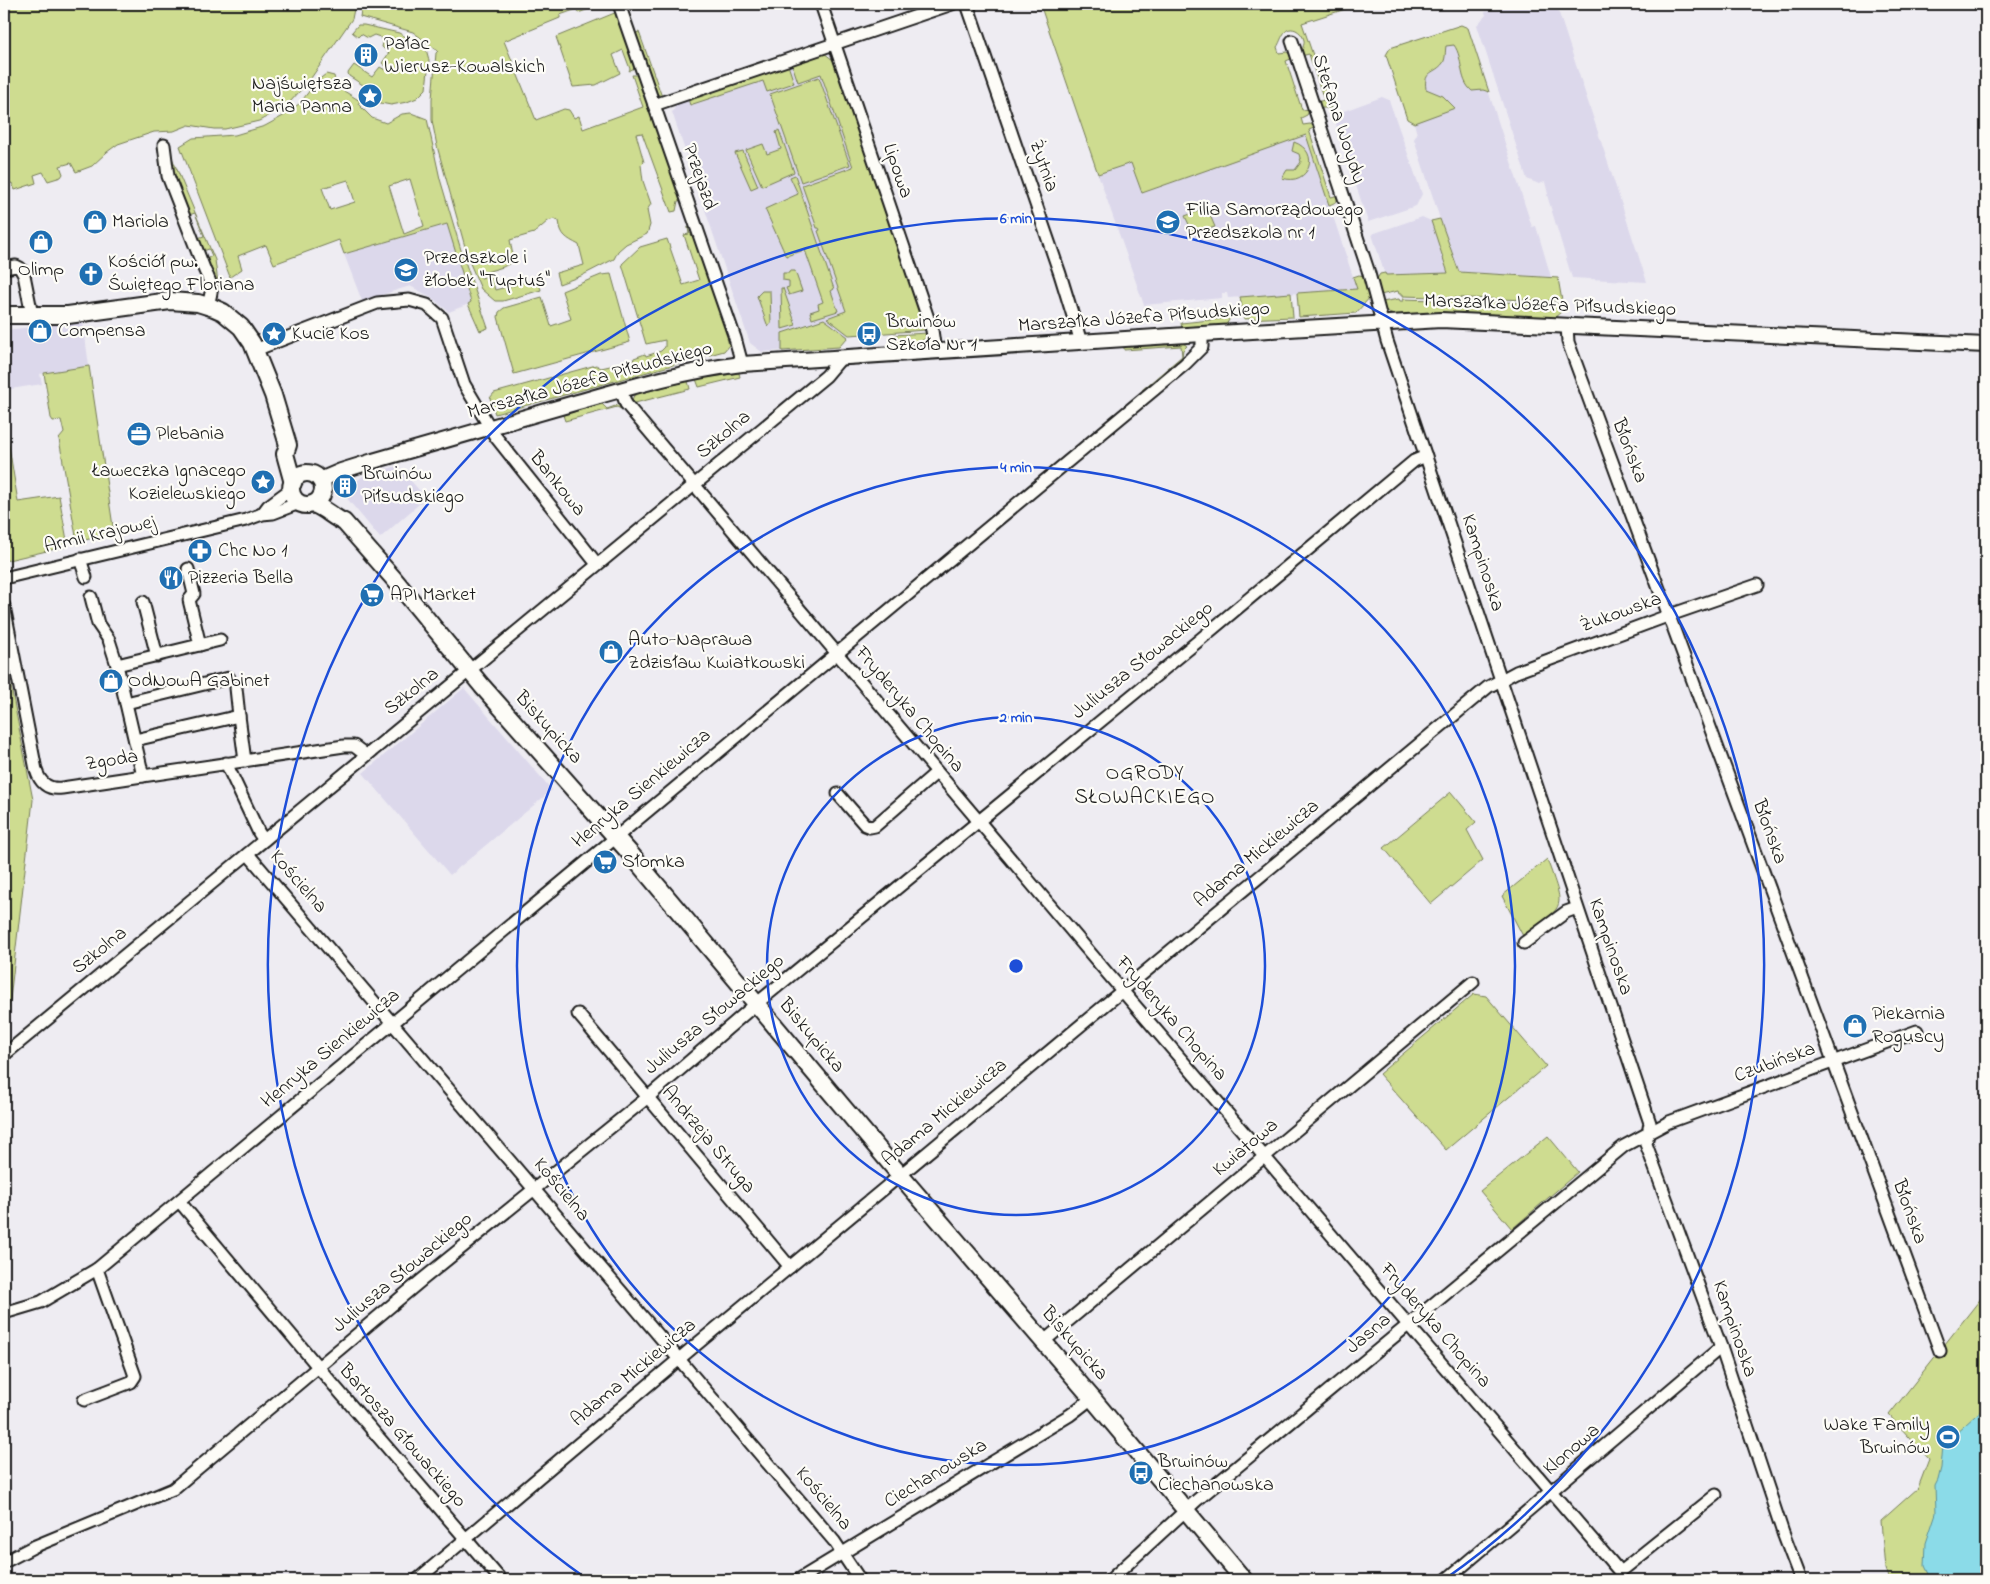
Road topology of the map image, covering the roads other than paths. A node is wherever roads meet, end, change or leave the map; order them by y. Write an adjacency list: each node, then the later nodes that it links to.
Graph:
1 (619, 4): 7 (street, Przejazd)
2 (820, 4): 6 (street, Lipowa)
3 (952, 4): 6 (street)
4 (967, 4): 16 (street, Żytnia)
5 (1292, 42): 13 (street, Stefana Woydy)
6 (834, 44): 7 (street); 19 (street, Lipowa)
7 (654, 104): 21 (street, Przejazd)
8 (164, 145): 10 (street)
9 (4, 268): 12 (street)
10 (208, 305): 12 (main road); 18 (main road, Biskupicka)
11 (4, 315): 12 (main road)
12 (32, 315)
13 (1382, 323): 14 (street, Marszałka Józefa Piłsudskiego); 15 (street, Marszałka Józefa Piłsudskiego); 25 (street, Kampinoska)
14 (1567, 325): 17 (street, Marszałka Józefa Piłsudskiego); 39 (street, Błońska)
15 (1202, 334): 16 (street, Marszałka Józefa Piłsudskiego); 42 (street, Henryka Sienkiewicza)
16 (1081, 342): 19 (street, Marszałka Józefa Piłsudskiego)
17 (1986, 345)
18 (256, 350): 23 (street, Bankowa); 24 (main road, Biskupicka)
19 (934, 351): 20 (street, Marszałka Józefa Piłsudskiego)
20 (842, 357): 21 (street, Marszałka Józefa Piłsudskiego); 27 (street, Szkolna)
21 (742, 364): 22 (street, Marszałka Józefa Piłsudskiego)
22 (621, 390): 23 (street, Marszałka Józefa Piłsudskiego); 27 (street, Fryderyka Chopina)
23 (490, 428): 26 (street, Marszałka Józefa Piłsudskiego); 31 (street, Bankowa)
24 (288, 445): 26 (main road, Biskupicka); 28 (main road, Biskupicka)
25 (1426, 456): 47 (street, Kampinoska); 58 (street, Juliusza Słowackiego)
26 (317, 481): 28 (main road); 28 (main road); 29 (main road, Biskupicka)
27 (694, 484): 31 (street, Szkolna); 42 (street, Fryderyka Chopina)
28 (299, 494): 29 (main road, Biskupicka); 30 (street, Armii Krajowej)
29 (344, 522): 45 (main road, Biskupicka)
30 (80, 559): 33 (street); 34 (street, Armii Krajowej)
31 (597, 564): 45 (street, Szkolna)
32 (188, 569): 41 (street)
33 (86, 577)
34 (4, 578)
35 (1757, 585): 39 (street, Żukowska)
36 (91, 597): 44 (street)
37 (143, 602): 43 (street)
38 (4, 607): 56 (street, Zgoda)
39 (1670, 614): 47 (street, Żukowska); 71 (street, Błońska)
40 (220, 640): 41 (street)
41 (200, 645): 43 (street)
42 (836, 653): 55 (street, Fryderyka Chopina); 59 (street, Henryka Sienkiewicza)
43 (157, 656): 44 (street)
44 (117, 665): 49 (street)
45 (469, 670): 52 (street, Szkolna); 59 (main road, Biskupicka)
46 (229, 678): 49 (street)
47 (1500, 679): 62 (street, Kampinoska); 65 (street, Adama Mickiewicza)
48 (236, 688): 50 (street)
49 (126, 703): 51 (street)
50 (239, 716): 51 (street); 53 (street)
51 (135, 740): 56 (street)
52 (366, 755): 53 (street, Zgoda); 60 (street, Szkolna)
53 (245, 761): 54 (street, Zgoda)
54 (226, 764): 56 (street, Zgoda); 60 (street)
55 (937, 772): 57 (street); 58 (street, Fryderyka Chopina)
56 (143, 776)
57 (838, 794)
58 (978, 821): 65 (street, Fryderyka Chopina); 66 (street, Juliusza Słowackiego)
59 (615, 836): 66 (main road, Biskupicka); 68 (street, Henryka Sienkiewicza)
60 (264, 840): 61 (street, Szkolna)
61 (248, 854): 68 (street, Kościelna); 70 (street, Szkolna)
62 (1577, 908): 63 (street); 73 (street, Kampinoska)
63 (1524, 943)
64 (1473, 982): 74 (street, Kwiatowa)
65 (1122, 990): 74 (street, Fryderyka Chopina); 75 (street, Adama Mickiewicza)
66 (756, 1004): 72 (street, Juliusza Słowackiego); 75 (main road, Biskupicka)
67 (578, 1014): 72 (street, Andrzeja Struga)
68 (392, 1022): 76 (street, Kościelna); 77 (street, Henryka Sienkiewicza)
69 (1917, 1031): 71 (street, Czubińska)
70 (4, 1054)
71 (1835, 1061): 73 (street, Czubińska); 84 (street, Błońska)
72 (648, 1097): 76 (street, Juliusza Słowackiego); 78 (street, Andrzeja Struga)
73 (1648, 1133): 81 (street, Jasna); 83 (street, Kampinoska)
74 (1264, 1157): 81 (street, Fryderyka Chopina); 82 (street, Kwiatowa)
75 (900, 1175): 78 (street, Adama Mickiewicza); 82 (main road, Biskupicka)
76 (535, 1189): 85 (street, Kościelna); 86 (street, Juliusza Słowackiego)
77 (179, 1201): 79 (street, Henryka Sienkiewicza); 86 (street, Bartosza Głowackiego)
78 (790, 1267): 85 (street, Adama Mickiewicza)
79 (97, 1269): 80 (street, Henryka Sienkiewicza); 88 (street)
80 (4, 1313)
81 (1409, 1325): 89 (street, Fryderyka Chopina); 91 (street, Jasna)
82 (1043, 1342): 87 (main road, Biskupicka)
83 (1721, 1347): 89 (street, Klonowa); 102 (street, Kampinoska)
84 (1940, 1351)
85 (680, 1358): 92 (street, Adama Mickiewicza); 93 (street, Kościelna)
86 (319, 1368): 92 (street, Bartosza Głowackiego); 94 (street, Juliusza Słowackiego)
87 (1092, 1398): 91 (main road, Biskupicka); 93 (street, Ciechanowska)
88 (84, 1400)
89 (1552, 1492): 90 (street, Fryderyka Chopina); 101 (street, Klonowa)
90 (1716, 1494)
91 (1186, 1511): 99 (street, Jasna); 100 (main road, Biskupicka)
92 (466, 1539): 95 (street, Adama Mickiewicza); 96 (street, Bartosza Głowackiego)
93 (843, 1553): 97 (street, Ciechanowska); 98 (street, Kościelna)
94 (4, 1562)
95 (417, 1580)
96 (501, 1580)
97 (798, 1580)
98 (860, 1580)
99 (1110, 1580)
100 (1244, 1580)
101 (1446, 1580)
102 (1801, 1580)

